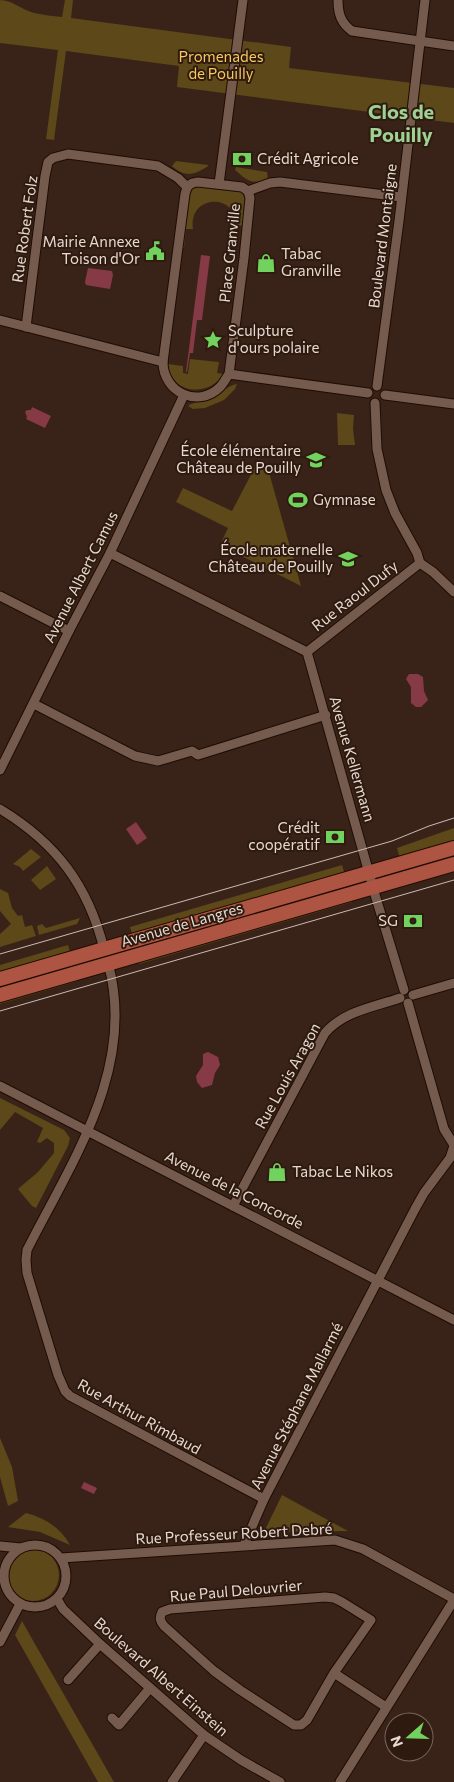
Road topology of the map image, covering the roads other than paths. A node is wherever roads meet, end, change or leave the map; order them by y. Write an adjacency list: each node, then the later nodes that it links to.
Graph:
1 (243, 0): 6 (street)
2 (338, 0): 4 (street)
3 (426, 0): 4 (street, Boulevard Montaigne)
4 (421, 42): 5 (street); 9 (street, Boulevard Montaigne)
5 (454, 46)
6 (219, 184): 7 (street, Place Granville); 8 (street, Place Granville)
7 (187, 187): 11 (street, Rue Robert Folz); 12 (street)
8 (248, 191): 9 (street); 13 (street, Place Granville)
9 (401, 197): 14 (street, Boulevard Montaigne)
10 (0, 320): 11 (street)
11 (26, 327): 12 (street)
12 (163, 362): 16 (street)
13 (229, 374): 15 (street); 16 (street)
14 (377, 386): 15 (street); 17 (street)
15 (368, 393): 18 (street)
16 (184, 395): 20 (street, Avenue Albert Camus)
17 (385, 395): 18 (street); 19 (street)
18 (375, 403): 21 (street)
19 (454, 404)
20 (110, 553): 24 (street, Avenue Albert Camus); 25 (street)
21 (420, 562): 22 (street); 25 (street, Rue Raoul Dufy)
22 (454, 592)
23 (0, 596): 24 (street)
24 (69, 631): 26 (street, Avenue Albert Camus)
25 (307, 652): 27 (street, Avenue Kellermann)
26 (34, 704): 27 (street); 28 (street, Avenue Albert Camus)
27 (326, 715): 32 (street, Avenue Kellermann)
28 (0, 770)
29 (0, 809): 34 (street)
30 (454, 848): 32 (main road, Avenue de Langres)
31 (454, 864): 33 (main road, Avenue de Langres)
32 (370, 873): 33 (street); 34 (main road, Avenue de Langres)
33 (373, 887): 35 (main road, Avenue de Langres); 39 (street)
34 (104, 949): 36 (main road, Avenue de Langres)
35 (108, 963): 38 (main road, Avenue de Langres); 41 (street, Rue Arthur Rimbaud)
36 (0, 978)
37 (454, 983): 39 (street, Rue Louis Aragon)
38 (0, 995)
39 (406, 997): 42 (street); 43 (street, Rue Louis Aragon)
40 (0, 1086): 41 (street, Avenue de la Concorde)
41 (89, 1130): 43 (street, Avenue de la Concorde); 46 (street, Rue Arthur Rimbaud)
42 (454, 1146): 44 (street, Avenue Stéphane Mallarmé)
43 (233, 1206): 44 (street, Avenue de la Concorde)
44 (378, 1280): 45 (street, Avenue de la Concorde); 46 (street, Avenue Stéphane Mallarmé)
45 (454, 1320)
46 (264, 1500): 47 (street, Avenue Stéphane Mallarmé)
47 (244, 1545): 50 (street, Rue Professeur Robert Debré); 53 (street, Rue Professeur Robert Debré)
48 (0, 1546): 49 (street)
49 (22, 1548): 50 (street); 51 (street)
50 (61, 1558): 52 (street)
51 (2, 1573): 54 (street)
52 (57, 1599): 54 (street); 56 (street, Boulevard Albert Einstein)
53 (454, 1599): 60 (street)
54 (20, 1604): 55 (street)
55 (0, 1642)
56 (100, 1644): 58 (street); 59 (street, Boulevard Albert Einstein)
57 (334, 1674): 57 (street, Rue Paul Delouvrier); 60 (street)
58 (68, 1680)
59 (150, 1688): 61 (street); 62 (street, Boulevard Albert Einstein)
60 (386, 1707): 65 (street)
61 (112, 1718)
62 (204, 1735): 63 (street); 64 (street, Boulevard Albert Einstein)
63 (172, 1782)
64 (280, 1782)
65 (340, 1782)

